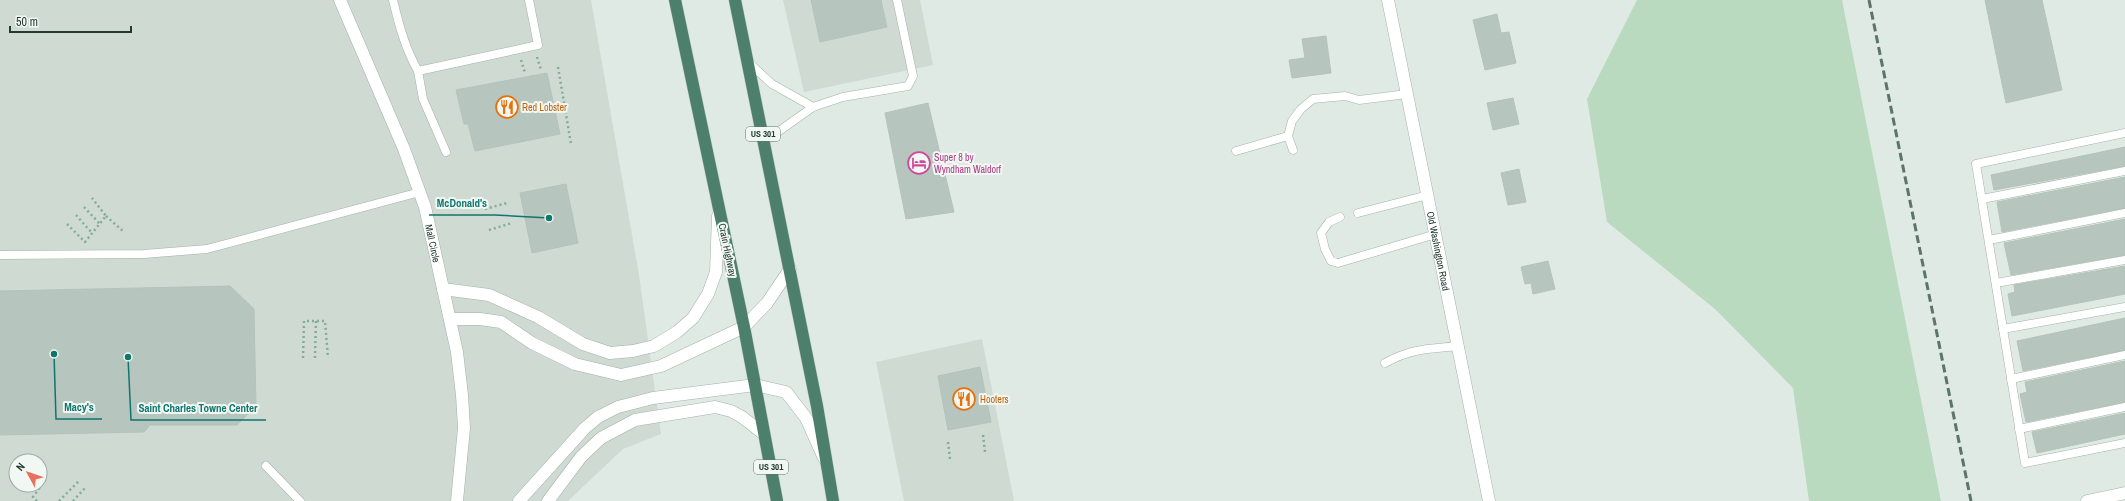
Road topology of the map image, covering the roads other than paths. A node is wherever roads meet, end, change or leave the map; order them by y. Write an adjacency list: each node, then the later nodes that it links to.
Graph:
1 (340, 0): 19 (street, Mall Circle)
2 (393, 0): 9 (lane)
3 (529, 0): 9 (lane)
4 (675, 0): 22 (highway, Crain Highway / US 301)
5 (735, 0): 8 (highway, US 301)
6 (897, 0): 11 (lane)
7 (1388, 0): 10 (street, Old Washington Road)
8 (748, 62): 11 (lane); 14 (highway, US 301)
9 (418, 71): 17 (lane)
10 (1407, 94): 13 (lane); 20 (street, Old Washington Road)
11 (812, 107): 14 (lane)
12 (2125, 133): 21 (lane)
13 (1288, 136): 15 (lane); 16 (lane)
14 (765, 141): 30 (highway, US 301)
15 (1293, 150)
16 (1236, 151)
17 (446, 152)
18 (2125, 171): 21 (lane)
19 (420, 192): 28 (lane); 32 (street, Mall Circle)
20 (1428, 195): 23 (lane); 26 (street, Old Washington Road)
21 (1982, 199): 27 (lane)
22 (718, 209): 32 (street); 35 (highway, Crain Highway / US 301)
23 (1358, 213)
24 (2125, 213): 27 (lane)
25 (1340, 217): 26 (lane)
26 (1436, 234): 37 (street, Old Washington Road)
27 (1988, 240): 31 (lane)
28 (0, 255)
29 (2125, 260): 31 (lane)
30 (790, 269): 35 (street); 46 (highway, US 301)
31 (1996, 283): 36 (lane)
32 (443, 289): 34 (street, Mall Circle)
33 (2125, 307): 36 (lane)
34 (450, 319): 35 (street); 50 (street, Mall Circle)
35 (744, 327): 41 (highway, Crain Highway / US 301)
36 (2003, 329): 40 (lane)
37 (1458, 346): 39 (lane); 55 (street, Old Washington Road)
38 (2125, 355): 40 (lane)
39 (1385, 363)
40 (2011, 379): 43 (lane)
41 (755, 385): 44 (highway, Crain Highway / US 301); 46 (street); 51 (street)
42 (2125, 408): 43 (lane)
43 (2019, 429): 45 (lane)
44 (764, 434): 52 (street); 53 (highway, Crain Highway / US 301)
45 (2125, 443)
46 (827, 465): 54 (highway, US 301)
47 (266, 466): 49 (lane)
48 (2125, 493): 56 (street)
49 (300, 501)
50 (457, 501)
51 (519, 501)
52 (548, 501)
53 (777, 501)
54 (833, 501)
55 (1489, 501)
56 (2087, 501)

